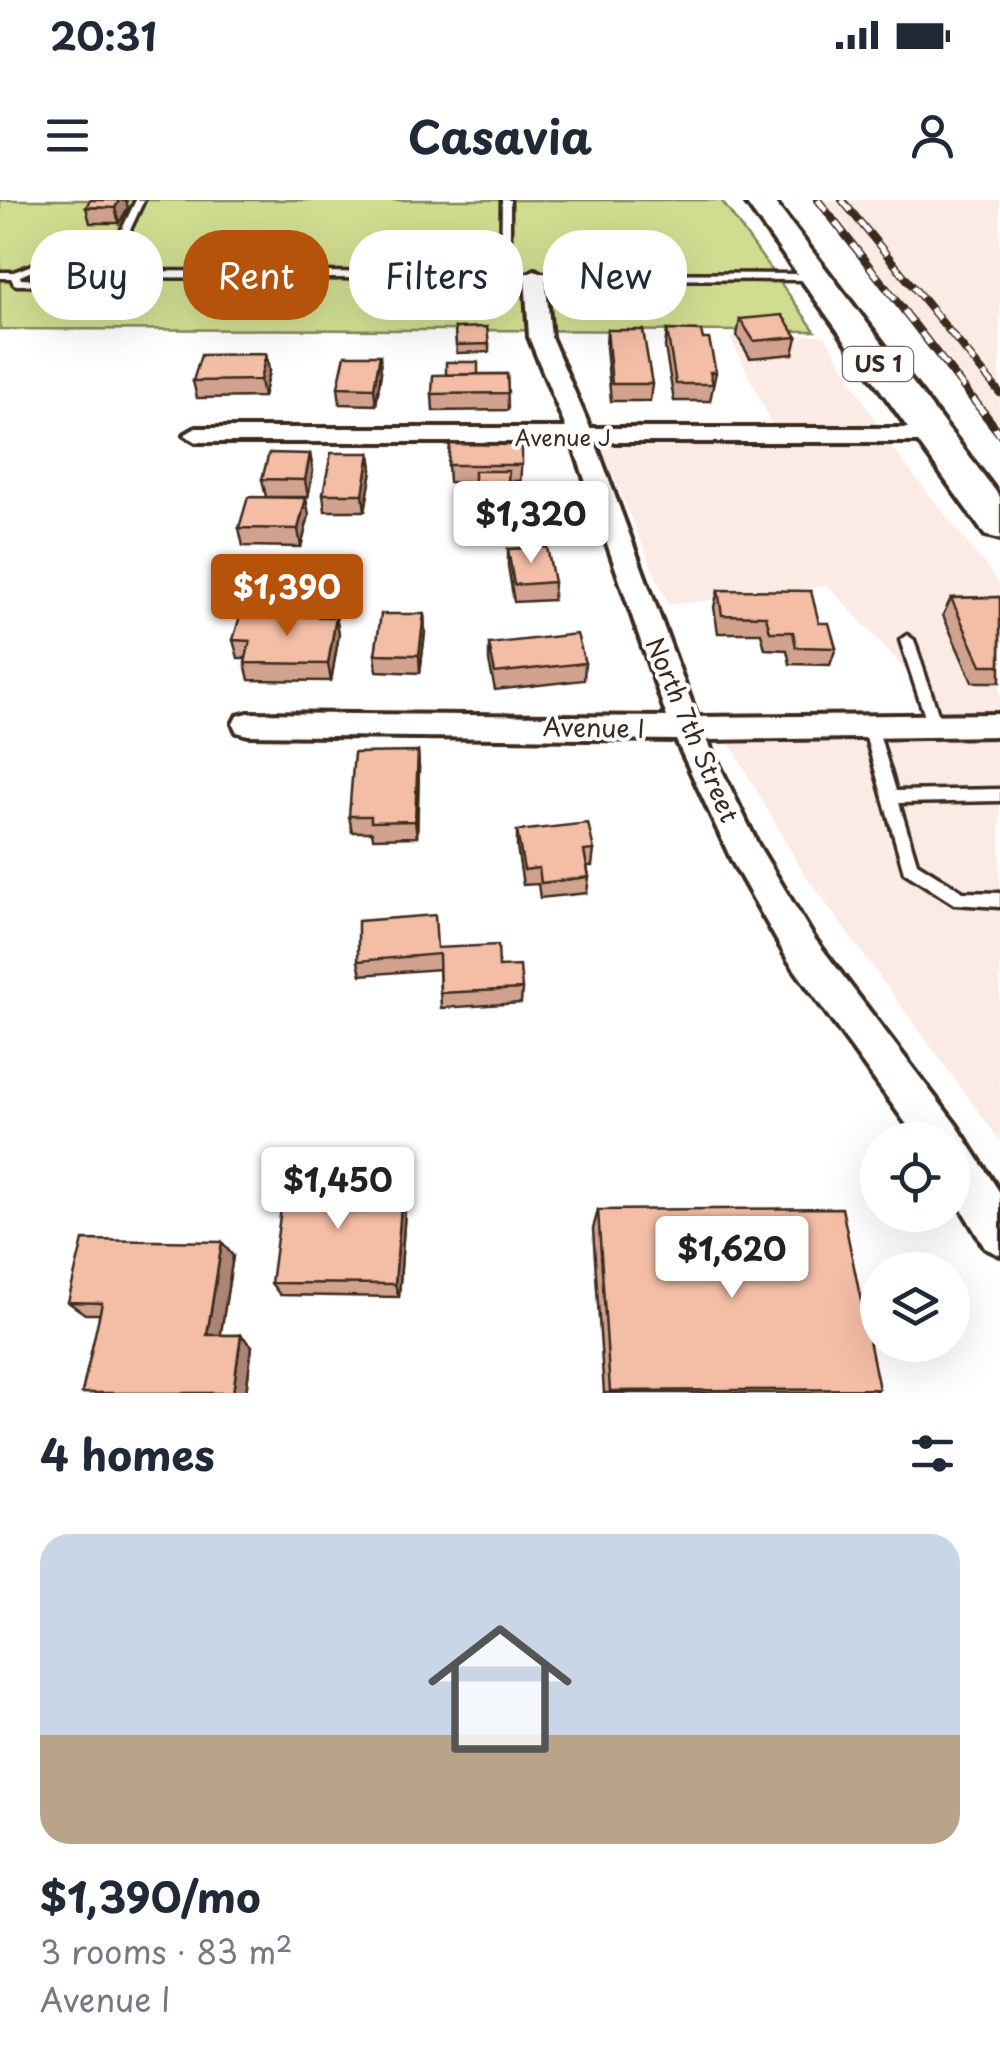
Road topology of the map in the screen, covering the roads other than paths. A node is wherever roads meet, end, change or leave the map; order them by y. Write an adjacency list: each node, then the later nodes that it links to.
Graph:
1 (140, 200): 4 (lane)
2 (506, 200): 5 (lane)
3 (758, 200): 12 (main road, US 1)
4 (126, 230)
5 (512, 230)
6 (30, 269): 9 (lane)
7 (163, 274): 10 (lane)
8 (0, 275): 9 (lane)
9 (15, 275): 13 (lane)
10 (349, 275)
11 (523, 276): 12 (lane)
12 (816, 277): 16 (main road, US 1)
13 (30, 284)
14 (523, 285): 17 (street, North 7th Street)
15 (196, 435): 17 (street, Avenue J)
16 (930, 435): 17 (street, Avenue J); 18 (main road, US 1)
17 (582, 438): 24 (street, North 7th Street)
18 (1000, 526)
19 (908, 640): 22 (lane)
20 (248, 724): 24 (street, Avenue I)
21 (1000, 725): 22 (street, Avenue I)
22 (935, 726): 23 (street, Avenue I)
23 (870, 727): 24 (street, Avenue I); 26 (lane)
24 (686, 729): 28 (street, North 7th Street)
25 (1000, 795): 26 (lane)
26 (890, 797): 27 (lane)
27 (1000, 900)
28 (930, 1122)
29 (970, 1183): 30 (street)
30 (1000, 1232)

